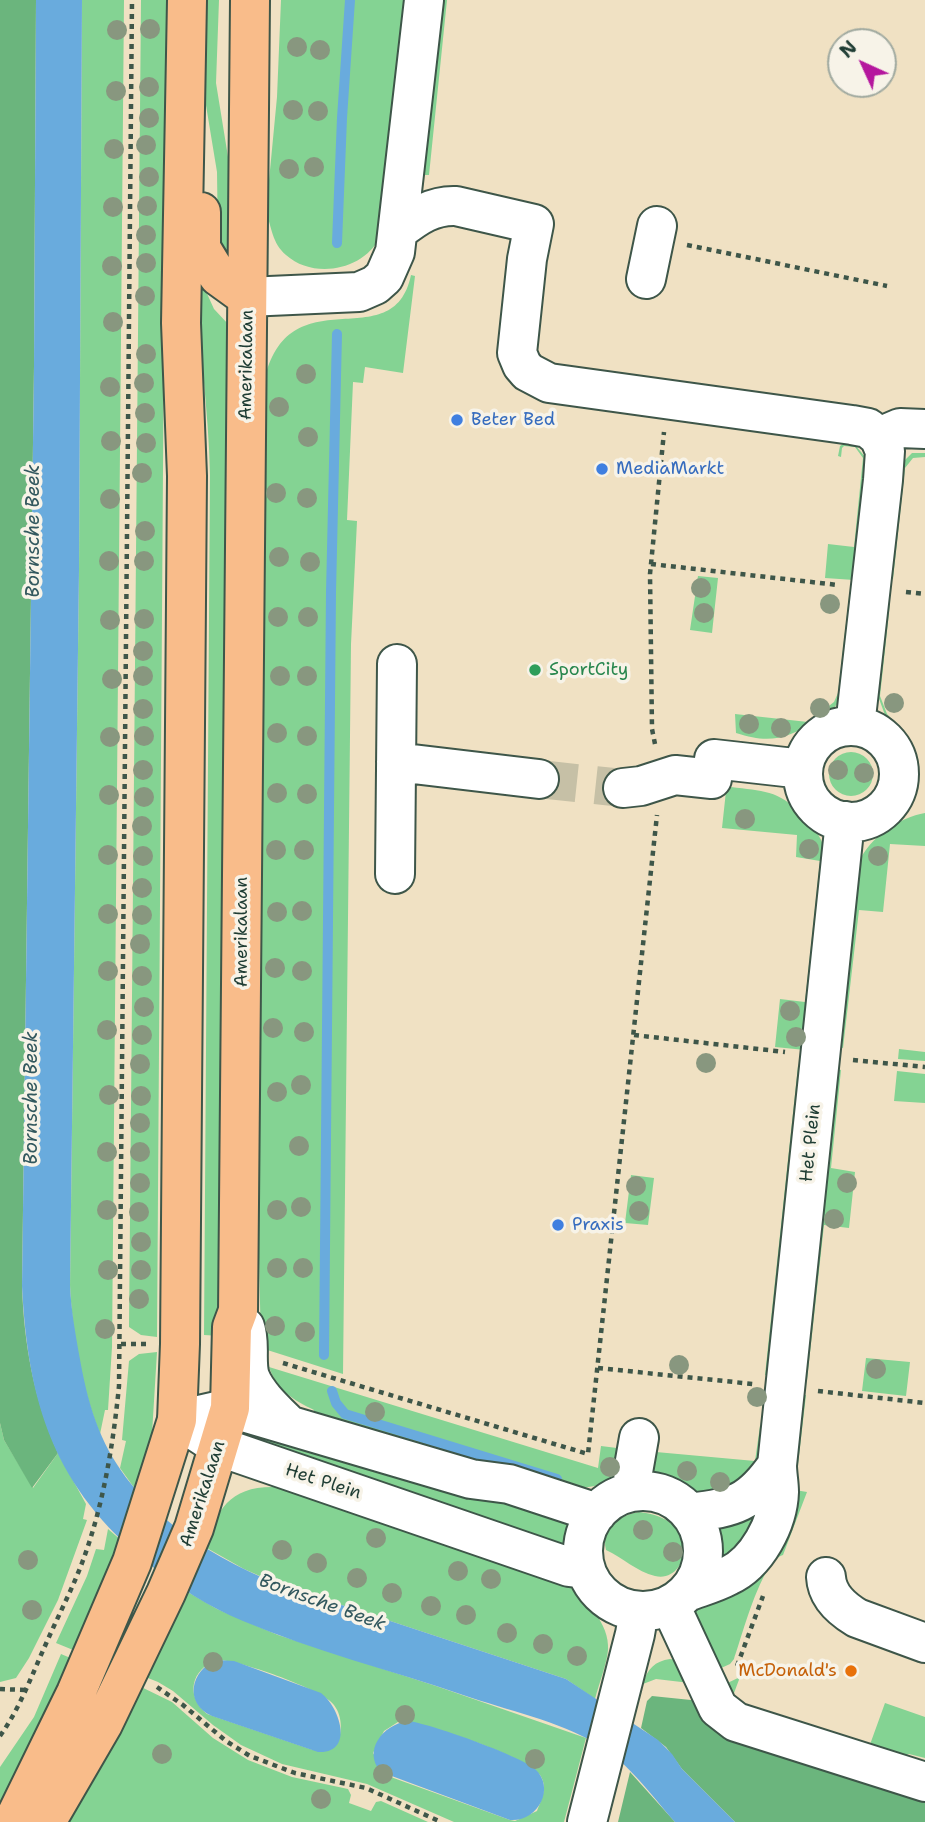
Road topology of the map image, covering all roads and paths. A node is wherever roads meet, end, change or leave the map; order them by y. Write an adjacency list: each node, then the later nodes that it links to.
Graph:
1 (132, 0): 51 (path)
2 (187, 0): 5 (main road)
3 (250, 0): 10 (main road, Amerikalaan)
4 (424, 0): 6 (street)
5 (184, 82): 10 (main road); 35 (main road)
6 (399, 230): 10 (street); 11 (street)
7 (656, 231): 8 (street); 9 (path)
8 (646, 279)
9 (887, 286)
10 (247, 297): 30 (main road, Amerikalaan)
11 (668, 400): 13 (street); 14 (path)
12 (925, 429): 13 (street)
13 (879, 437): 15 (street)
14 (651, 564): 15 (path); 22 (path)
15 (871, 588): 16 (path); 18 (street)
16 (925, 594)
17 (397, 664): 19 (street)
18 (855, 726): 20 (street); 23 (street)
19 (396, 762): 21 (street); 26 (street)
20 (803, 769): 22 (street); 25 (street)
21 (539, 779)
22 (660, 780): 24 (street); 27 (path)
23 (912, 781): 25 (street)
24 (623, 788)
25 (845, 821): 28 (street, Het Plein)
26 (396, 874)
27 (634, 1035): 28 (path); 31 (path)
28 (820, 1056): 29 (path); 39 (street, Het Plein)
29 (925, 1067)
30 (238, 1311): 34 (main road, Amerikalaan); 36 (street)
31 (597, 1368): 32 (path); 33 (path)
32 (646, 1373)
33 (347, 1382)
34 (230, 1408): 35 (street); 36 (street); 38 (main road, Amerikalaan)
35 (177, 1420): 38 (street, Het Plein); 56 (main road)
36 (289, 1425): 41 (street)
37 (639, 1438): 40 (street)
38 (220, 1447): 43 (street, Het Plein); 57 (main road, Amerikalaan)
39 (777, 1465): 42 (street); 46 (street, Het Plein)
40 (635, 1491): 41 (street); 42 (street)
41 (597, 1513): 43 (street)
42 (690, 1513): 46 (street)
43 (586, 1569): 46 (street)
44 (826, 1577): 47 (street)
45 (765, 1591): 49 (path)
46 (665, 1602): 49 (street); 59 (street)
47 (925, 1643)
48 (145, 1682): 58 (path)
49 (706, 1682): 54 (street)
50 (0, 1689): 51 (path)
51 (26, 1690): 52 (path)
52 (1, 1732)
53 (925, 1765): 54 (street)
54 (888, 1771): 55 (street)
55 (925, 1782)
56 (13, 1822)
57 (46, 1822)
58 (441, 1822)
59 (587, 1822)

